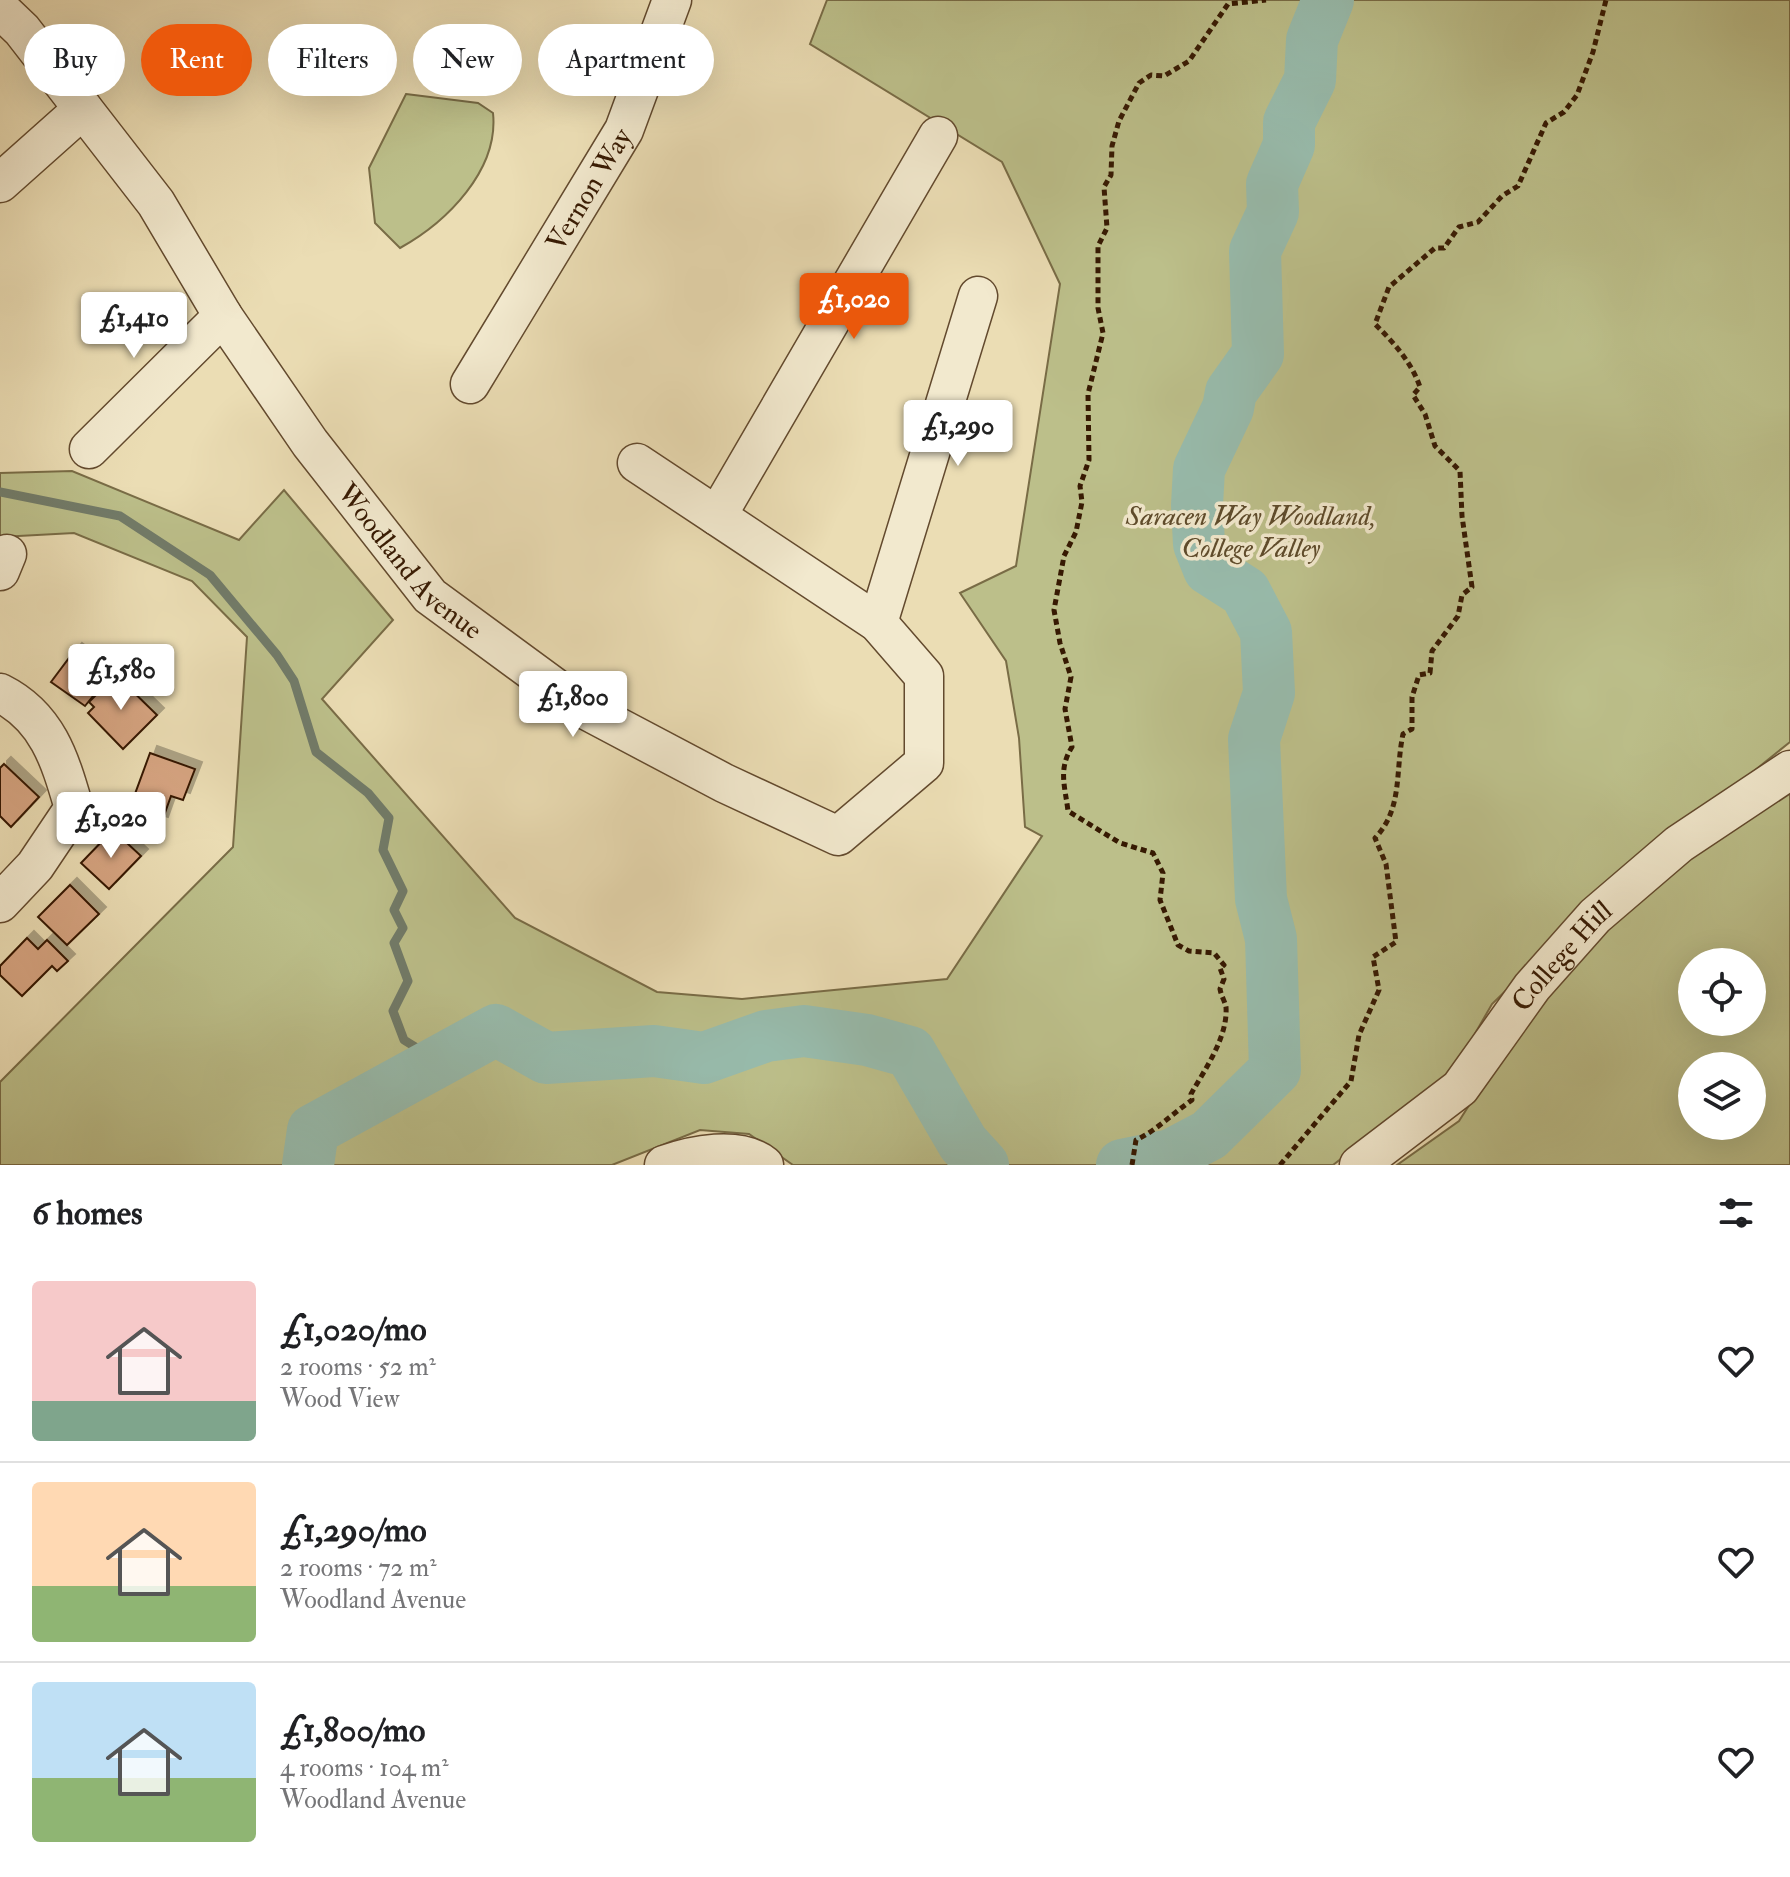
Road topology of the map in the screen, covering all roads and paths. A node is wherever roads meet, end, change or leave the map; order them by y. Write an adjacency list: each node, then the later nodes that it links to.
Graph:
1 (672, 0): 10 (street, Vernon Way)
2 (1266, 0): 18 (path)
3 (1606, 0): 22 (path)
4 (0, 9): 5 (street, Woodland Avenue)
5 (83, 109): 7 (street); 9 (street, Woodland Avenue)
6 (938, 136): 13 (street)
7 (0, 183)
8 (978, 296): 14 (street)
9 (223, 316): 11 (street); 14 (street, Woodland Avenue)
10 (470, 384)
11 (89, 449)
12 (637, 463): 13 (street, Woodland Avenue)
13 (717, 516): 14 (street, Woodland Avenue)
14 (878, 623)
15 (0, 693): 17 (street)
16 (1790, 770): 19 (street, College Hill)
17 (0, 903)
18 (1132, 1163)
19 (1361, 1164)
20 (664, 1165): 21 (street)
21 (764, 1165)
22 (1280, 1165)

